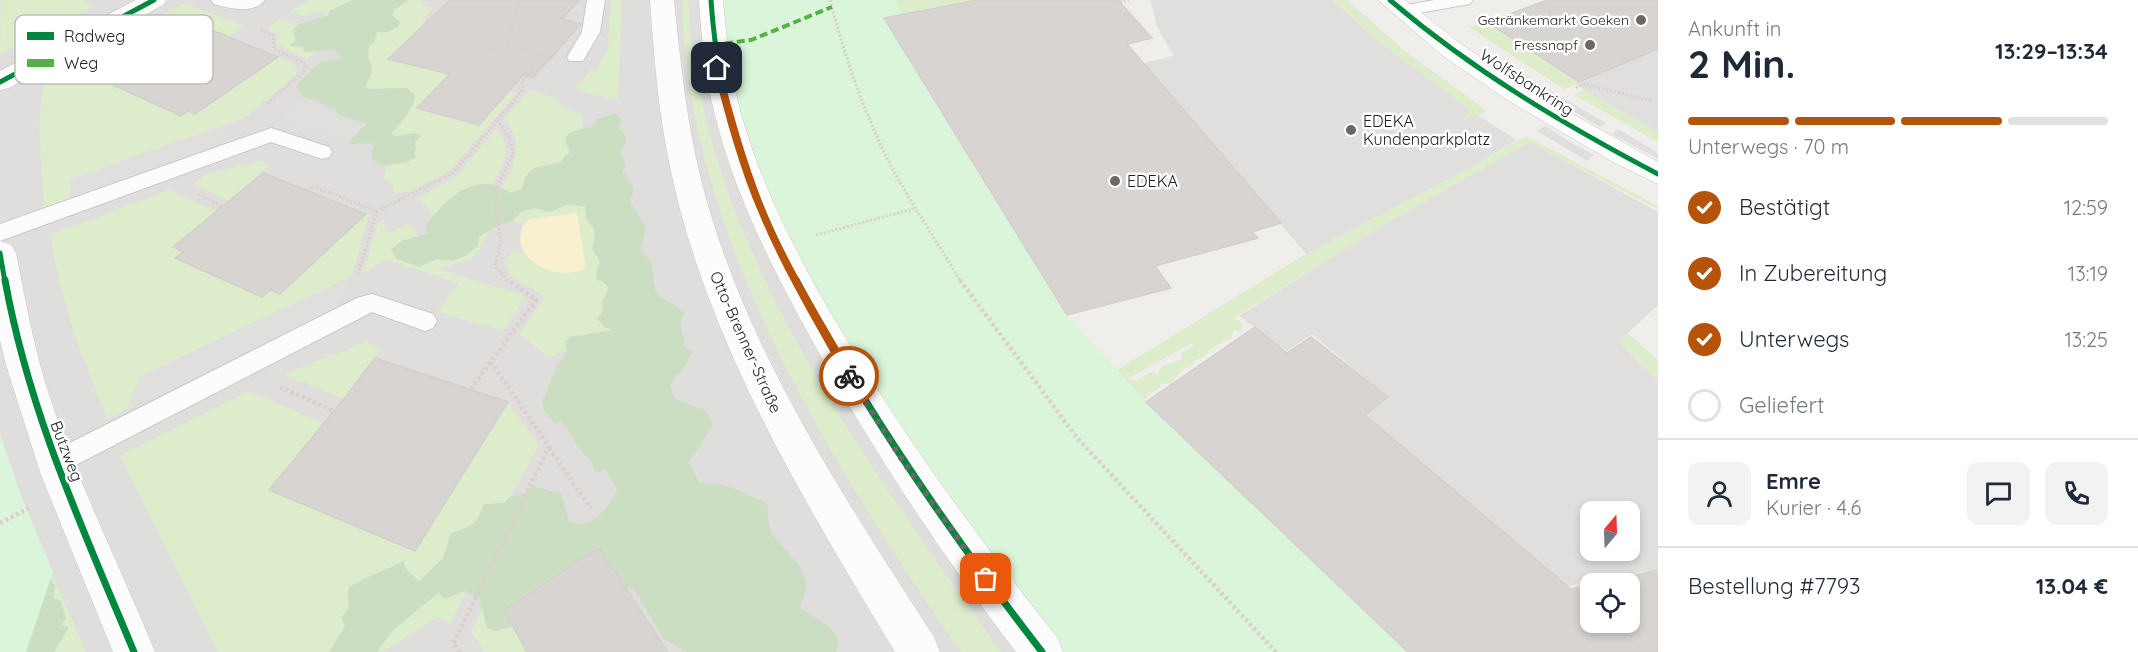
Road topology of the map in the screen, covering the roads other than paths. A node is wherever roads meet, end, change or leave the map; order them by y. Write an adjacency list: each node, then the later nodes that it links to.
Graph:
1 (154, 0): 9 (street)
2 (256, 0): 7 (lane)
3 (596, 0): 10 (lane)
4 (662, 0): 20 (street, Otto-Brenner-Straße)
5 (711, 0): 21 (street)
6 (1464, 0): 8 (lane)
7 (225, 2)
8 (1396, 5): 14 (street, Wolfsbankring)
9 (126, 15)
10 (576, 57)
11 (15, 74): 12 (street)
12 (0, 82)
13 (322, 152): 15 (lane)
14 (1658, 174)
15 (0, 233)
16 (0, 253): 18 (street, Butzweg)
17 (425, 321): 18 (lane)
18 (57, 462): 19 (street, Butzweg)
19 (134, 652)
20 (919, 652)
21 (1042, 652)

